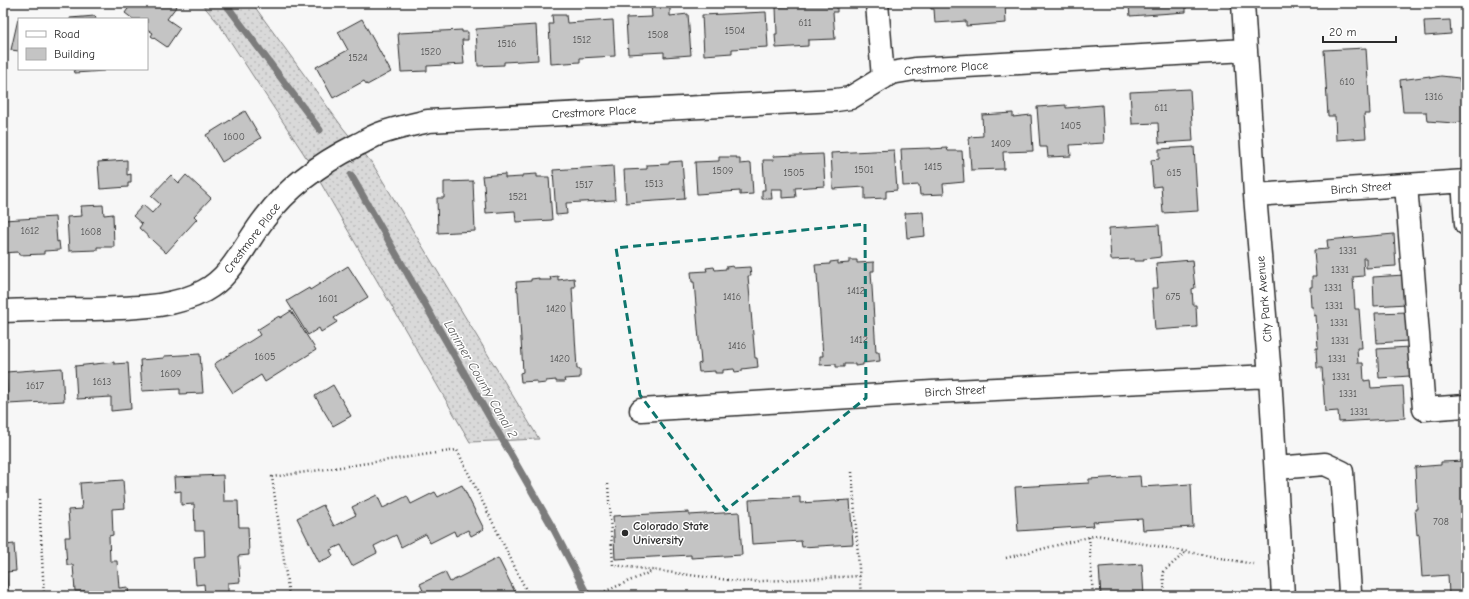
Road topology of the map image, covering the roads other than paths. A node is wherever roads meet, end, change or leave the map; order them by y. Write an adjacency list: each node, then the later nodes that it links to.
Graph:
1 (877, 3): 4 (street)
2 (1243, 3): 3 (street, City Park Avenue)
3 (1246, 50): 4 (street, Crestmore Place); 7 (street, City Park Avenue)
4 (883, 78): 9 (street, Crestmore Place)
5 (1465, 181): 6 (street, Birch Street); 8 (street)
6 (1406, 185): 7 (street, Birch Street); 11 (street)
7 (1255, 195): 10 (street, City Park Avenue)
8 (1466, 224)
9 (3, 311)
10 (1270, 376): 12 (street, Birch Street); 13 (street, City Park Avenue)
11 (1466, 406)
12 (641, 410)
13 (1276, 468): 14 (street, City Park Avenue); 15 (street)
14 (1283, 596)
15 (1348, 596)

